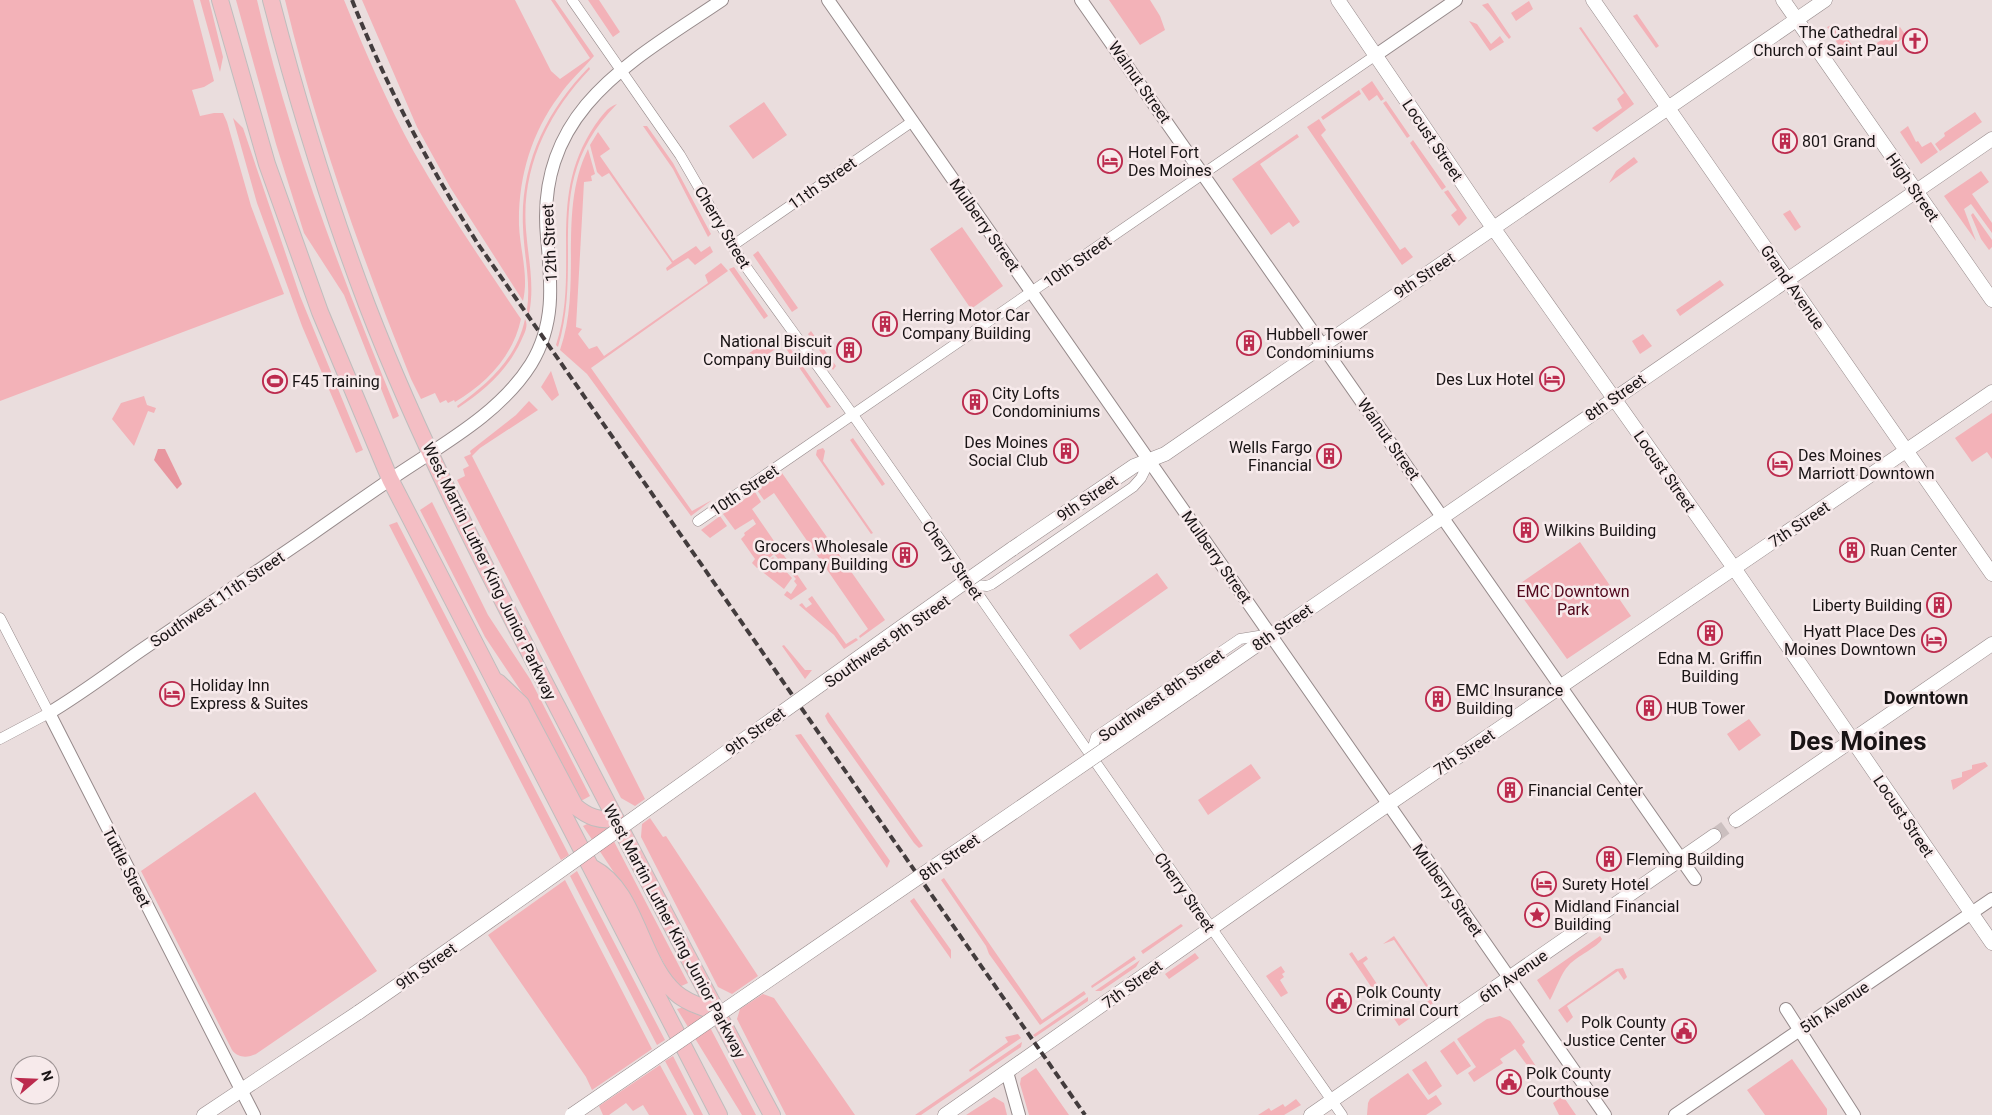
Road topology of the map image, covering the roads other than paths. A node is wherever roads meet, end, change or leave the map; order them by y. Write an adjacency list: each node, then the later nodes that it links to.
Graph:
1 (220, 0): 32 (main road)
2 (270, 0): 30 (main road, West Martin Luther King Junior Parkway)
3 (572, 0): 14 (street, Cherry Street)
4 (722, 0): 14 (street, 12th Street)
5 (828, 0): 16 (street, Mulberry Street)
6 (1082, 0): 18 (street, Walnut Street)
7 (1338, 0): 13 (main road, Locust Street)
8 (1456, 0): 13 (street, 10th Street)
9 (1593, 0): 15 (main road, Grand Avenue)
10 (1782, 0): 12 (main road, High Street)
11 (1825, 0): 12 (main road, 9th Street)
12 (1796, 19): 15 (main road, 9th Street); 19 (main road, High Street)
13 (1376, 55): 18 (street, 10th Street); 20 (main road, Locust Street)
14 (622, 70): 21 (street, Cherry Street); 30 (street, 12th Street)
15 (1669, 107): 20 (main road, 9th Street); 22 (main road, Grand Avenue)
16 (913, 121): 21 (street, 11th Street); 23 (street, Mulberry Street)
17 (1992, 139): 19 (main road, 8th Street)
18 (1204, 173): 23 (street, 10th Street); 25 (street, Walnut Street)
19 (1915, 191): 22 (main road, 8th Street); 24 (main road, High Street)
20 (1493, 228): 25 (main road, 9th Street); 27 (main road, Locust Street)
21 (732, 246): 28 (street, Cherry Street)
22 (1787, 278): 27 (main road, 8th Street); 29 (main road, Grand Avenue)
23 (1032, 292): 28 (street, 10th Street); 31 (street, Mulberry Street)
24 (1992, 300)
25 (1323, 344): 31 (main road, 9th Street); 33 (street, Walnut Street)
26 (1992, 392): 29 (main road, 7th Street)
27 (1613, 398): 33 (main road, 8th Street); 35 (main road, Locust Street)
28 (853, 415): 34 (street, 10th Street); 37 (street, Cherry Street)
29 (1907, 451): 35 (main road, 7th Street); 36 (main road, Grand Avenue)
30 (430, 453): 32 (street, Southwest 11th Street); 48 (main road, West Martin Luther King Junior Parkway)
31 (1150, 460): 37 (street); 39 (street, Mulberry Street); 63 (main road, 9th Street, bridge)
32 (390, 479): 41 (main road); 43 (street, Southwest 11th Street)
33 (1442, 516): 39 (main road, 8th Street); 42 (street, Walnut Street)
34 (698, 521)
35 (1734, 568): 42 (main road, 7th Street); 45 (main road, Locust Street)
36 (1992, 574)
37 (969, 583): 46 (street, Cherry Street); 48 (street, Southwest 9th Street)
38 (0, 618): 43 (street, Tuttle Street)
39 (1271, 634): 46 (street, Southwest 8th Street); 47 (street, Mulberry Street); 67 (main road, 8th Street, bridge)
40 (1992, 644): 45 (main road)
41 (491, 676): 48 (main road); 52 (main road)
42 (1561, 686): 47 (main road, 7th Street); 51 (street, Walnut Street)
43 (49, 713): 44 (street, Southwest 11th Street); 63 (street, Tuttle Street)
44 (0, 738)
45 (1852, 740): 49 (main road); 55 (main road, Locust Street)
46 (1090, 757): 56 (street, Cherry Street)
47 (1389, 804): 56 (main road, 7th Street); 58 (street, Mulberry Street)
48 (616, 819): 60 (main road, West Martin Luther King Junior Parkway)
49 (1736, 820)
50 (1714, 836): 51 (main road, 6th Avenue)
51 (1681, 858): 53 (street, Walnut Street); 58 (main road, 6th Avenue)
52 (589, 866): 60 (main road); 68 (main road)
53 (1695, 879)
54 (1992, 898): 55 (street, 5th Avenue)
55 (1971, 913): 57 (main road, Locust Street); 61 (street, 5th Avenue)
56 (1210, 928): 62 (main road, 7th Street); 64 (street, Cherry Street)
57 (1992, 943)
58 (1509, 978): 64 (main road, 6th Avenue); 74 (street, Mulberry Street)
59 (1786, 1009): 61 (street)
60 (717, 1013): 69 (main road, West Martin Luther King Junior Parkway)
61 (1800, 1030): 75 (street, 5th Avenue); 76 (street)
62 (1007, 1072): 70 (main road, 7th Street); 71 (street)
63 (241, 1090): 65 (main road); 66 (street, Tuttle Street)
64 (1332, 1101): 72 (main road, 6th Avenue); 73 (street, Cherry Street)
65 (204, 1115)
66 (254, 1115)
67 (572, 1115)
68 (719, 1115)
69 (772, 1115)
70 (945, 1115)
71 (1019, 1115)
72 (1311, 1115)
73 (1342, 1115)
74 (1605, 1115)
75 (1676, 1115)
76 (1854, 1115)

